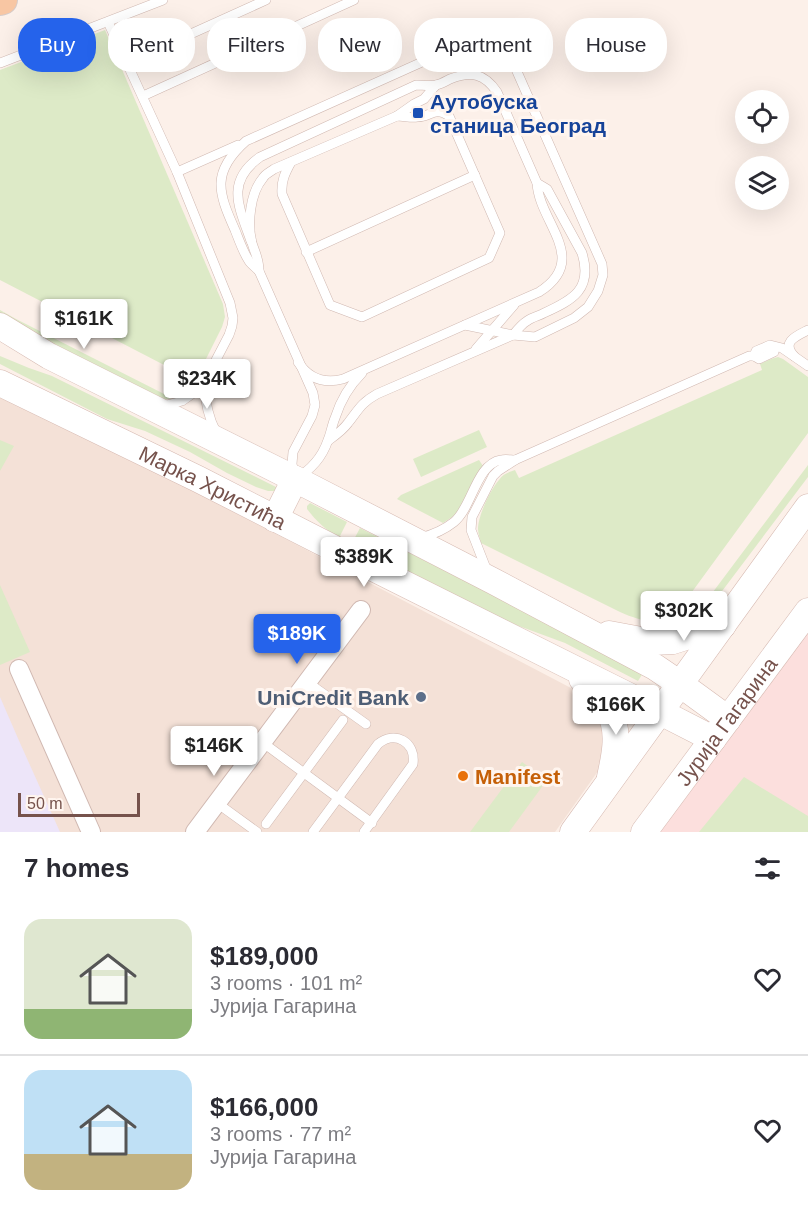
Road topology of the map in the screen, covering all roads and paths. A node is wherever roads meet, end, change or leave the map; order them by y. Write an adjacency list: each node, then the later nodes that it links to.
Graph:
1 (164, 0): 4 (lane)
2 (266, 0): 6 (lane)
3 (354, 0): 10 (lane)
4 (118, 18)
5 (108, 22): 7 (lane)
6 (195, 32)
7 (0, 63)
8 (132, 72): 10 (lane)
9 (436, 85): 11 (lane); 16 (lane); 17 (lane)
10 (143, 96): 14 (lane)
11 (397, 116): 13 (lane); 15 (lane)
12 (246, 141): 14 (lane); 19 (lane); 25 (lane)
13 (291, 162): 17 (lane); 18 (lane)
14 (177, 172): 33 (lane)
15 (475, 175): 18 (lane); 18 (lane)
16 (537, 183): 20 (lane); 25 (lane)
17 (251, 241): 19 (lane)
18 (306, 252)
19 (259, 271): 30 (lane)
20 (516, 302): 21 (lane); 23 (lane)
21 (465, 325): 23 (lane); 31 (lane)
22 (0, 326): 28 (street)
23 (492, 330): 25 (lane); 27 (lane)
24 (808, 330): 29 (lane)
25 (513, 334): 27 (lane)
26 (0, 341): 28 (street)
27 (474, 351): 37 (lane)
28 (49, 356): 35 (street)
29 (796, 358): 32 (lane); 38 (lane)
30 (298, 362): 31 (lane); 39 (lane)
31 (373, 366): 37 (lane)
32 (808, 366)
33 (204, 383): 35 (lane); 36 (lane)
34 (0, 384): 41 (street, Марка Христића)
35 (149, 406): 36 (street)
36 (222, 441): 39 (street)
37 (328, 441): 39 (lane)
38 (515, 460): 42 (lane); 43 (lane)
39 (295, 479): 41 (street); 42 (street)
40 (808, 507): 46 (street)
41 (275, 519): 48 (street, Марка Христића)
42 (412, 540): 43 (street)
43 (493, 581): 47 (street)
44 (361, 610): 50 (street)
45 (808, 611): 53 (street, Јурија Гагарина)
46 (723, 625): 47 (street); 51 (street)
47 (580, 627): 51 (street)
48 (569, 666): 52 (street, Марка Христића); 59 (street)
49 (19, 669): 64 (street)
50 (307, 682): 55 (lane); 57 (street)
51 (680, 684): 52 (street); 53 (street)
52 (660, 712): 56 (street, Марка Христића); 59 (street)
53 (728, 718): 56 (street, Јурија Гагарина)
54 (343, 720): 58 (lane)
55 (366, 724)
56 (713, 739): 70 (street, Јурија Гагарина)
57 (262, 742): 58 (lane); 61 (street)
58 (303, 773): 60 (lane); 63 (lane)
59 (607, 786): 69 (street)
60 (338, 798): 62 (lane); 62 (lane); 67 (lane)
61 (217, 803): 65 (street); 66 (lane)
62 (372, 823): 68 (lane)
63 (266, 824)
64 (91, 832)
65 (195, 832)
66 (257, 832)
67 (313, 832)
68 (364, 832)
69 (573, 832)
70 (644, 832)

